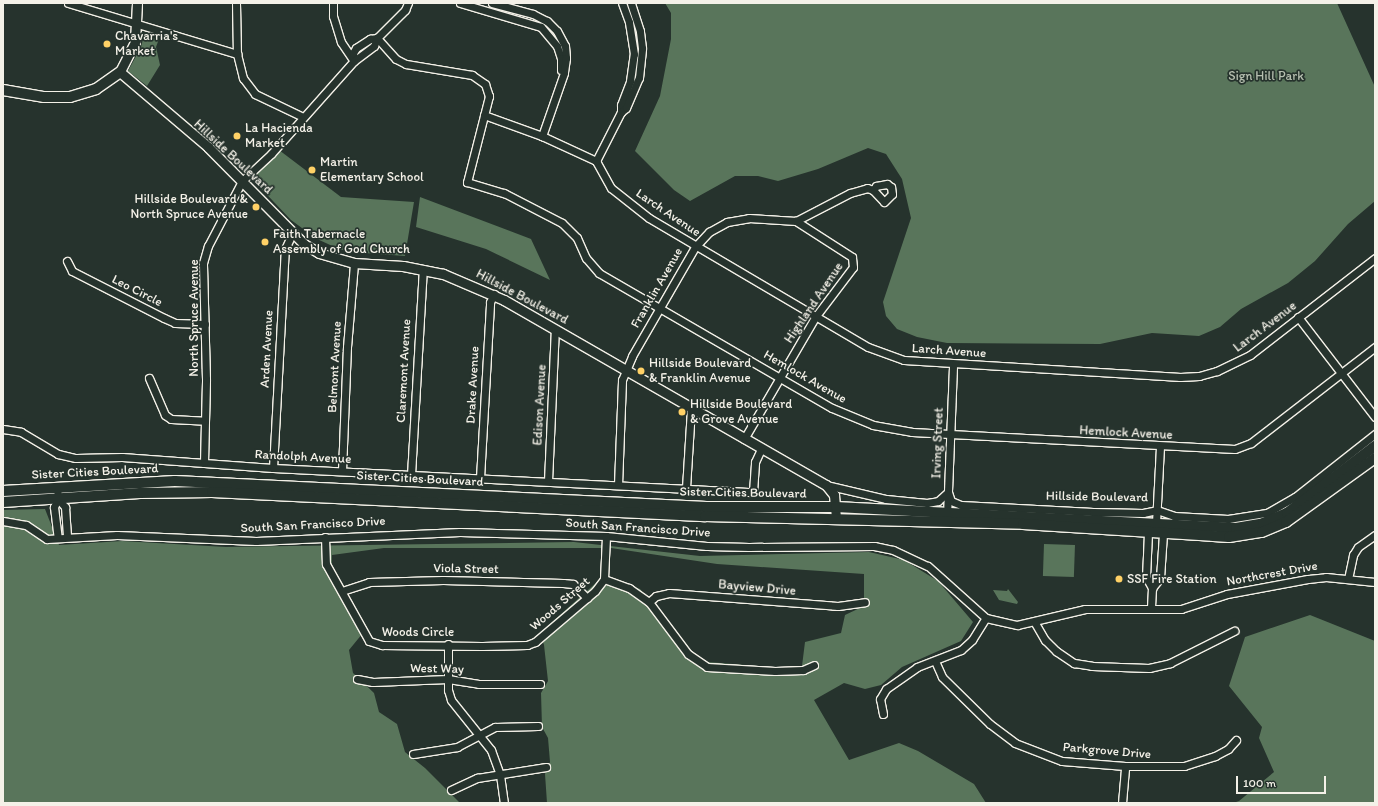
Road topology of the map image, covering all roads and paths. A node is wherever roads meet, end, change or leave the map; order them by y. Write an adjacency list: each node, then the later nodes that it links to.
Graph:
1 (68, 3): 11 (street)
2 (137, 3): 11 (street)
3 (236, 3): 13 (street)
4 (333, 3): 14 (street)
5 (408, 3): 12 (street, North Spruce Avenue)
6 (460, 3): 16 (street)
7 (492, 3): 16 (street)
8 (622, 3): 10 (street)
9 (632, 6): 10 (street); 18 (street)
10 (627, 12): 18 (street)
11 (138, 23): 13 (street); 15 (street)
12 (377, 38): 14 (street, North Spruce Avenue); 19 (street, Hemlock Avenue)
13 (237, 54): 20 (street)
14 (354, 61): 20 (street, North Spruce Avenue)
15 (120, 72): 17 (main road); 23 (street, Hillside Boulevard)
16 (561, 78): 21 (street)
17 (3, 90)
18 (621, 112): 22 (street)
19 (484, 115): 21 (street); 33 (street, Hemlock Avenue)
20 (303, 117): 23 (street, North Spruce Avenue)
21 (542, 136): 22 (street)
22 (596, 161): 27 (street, Larch Avenue)
23 (242, 181): 26 (street, Hillside Boulevard); 36 (street, North Spruce Avenue)
24 (873, 190): 25 (street)
25 (796, 221): 27 (street, Franklin Avenue); 34 (street, Highland Avenue)
26 (292, 234): 30 (street, Hillside Boulevard); 56 (street, Arden Avenue)
27 (695, 246): 33 (street, Franklin Avenue); 34 (street, Larch Avenue)
28 (1375, 258): 35 (street, Larch Avenue)
29 (67, 261): 36 (street, Leo Circle)
30 (354, 263): 31 (street, Hillside Boulevard); 57 (street, Belmont Avenue)
31 (423, 269): 32 (street, Hillside Boulevard); 58 (street, Claremont Avenue)
32 (494, 294): 37 (street, Hillside Boulevard); 59 (street, Drake Avenue)
33 (660, 308): 40 (street, Franklin Avenue); 43 (street, Hemlock Avenue)
34 (816, 316): 39 (street, Larch Avenue); 43 (street, Highland Avenue)
35 (1298, 317): 39 (street, Larch Avenue); 41 (street)
36 (205, 324): 46 (street, North Spruce Avenue)
37 (555, 329): 40 (street, Hillside Boulevard); 60 (street, Edison Avenue)
38 (1375, 347): 41 (street, Hemlock Avenue)
39 (953, 364): 49 (street, Irving Street)
40 (625, 370): 44 (street, Hillside Boulevard); 61 (street, Franklin Avenue)
41 (1341, 373): 45 (street); 52 (street, Hemlock Avenue)
42 (149, 378): 46 (street)
43 (780, 378): 49 (street, Hemlock Avenue); 50 (street, Highland Avenue)
44 (691, 408): 50 (street, Hillside Boulevard); 64 (street)
45 (1375, 417)
46 (205, 421): 55 (street, North Spruce Avenue)
47 (3, 429): 55 (street, Randolph Avenue)
48 (1375, 434): 70 (street, Hillside Boulevard)
49 (950, 435): 52 (street, Hemlock Avenue); 66 (street, Irving Street)
50 (744, 439): 53 (street, Hillside Boulevard)
51 (1375, 446): 74 (main road, Hillside Boulevard)
52 (1160, 447): 70 (street)
53 (761, 449): 62 (street, Hillside Boulevard); 64 (street, Randolph Avenue)
54 (1375, 458): 76 (main road, Hillside Boulevard)
55 (204, 463): 56 (street, Randolph Avenue)
56 (273, 468): 57 (street, Randolph Avenue)
57 (342, 471): 58 (street, Randolph Avenue)
58 (411, 475): 59 (street, Randolph Avenue)
59 (480, 478): 60 (street, Randolph Avenue)
60 (548, 482): 61 (street, Randolph Avenue)
61 (618, 485): 64 (street, Randolph Avenue)
62 (826, 486): 66 (street, Hillside Boulevard); 69 (street)
63 (57, 487): 65 (main road, Sister Cities Boulevard); 67 (street); 69 (main road, Sister Cities Boulevard)
64 (686, 488)
65 (3, 491)
66 (948, 492): 70 (street, Hillside Boulevard); 71 (street, Irving Street)
67 (58, 499): 68 (main road, Sister Cities Boulevard); 72 (main road, Sister Cities Boulevard); 79 (street); 81 (street)
68 (3, 502)
69 (836, 507): 71 (main road, Hillside Boulevard); 72 (street)
70 (1157, 510): 74 (street)
71 (947, 517): 72 (main road, Hillside Boulevard); 74 (main road, Hillside Boulevard); 75 (main road, Hillside Boulevard)
72 (836, 518)
73 (3, 521): 81 (street, South San Francisco Drive)
74 (1156, 524): 75 (street); 76 (street)
75 (1148, 534): 76 (main road, Hillside Boulevard); 85 (street)
76 (1162, 534): 85 (street)
77 (1375, 535): 83 (street)
78 (606, 536): 80 (street, South San Francisco Drive); 82 (street, Woods Street); 91 (street, South San Francisco Drive)
79 (68, 537): 80 (street, South San Francisco Drive); 81 (street, South San Francisco Drive)
80 (324, 537): 86 (street, Woods Circle)
81 (58, 538)
82 (604, 579): 87 (street, Woods Street); 88 (street)
83 (1348, 579): 84 (street, Northcrest Drive); 90 (street, Northcrest Drive)
84 (1375, 582)
85 (1152, 588): 90 (street)
86 (342, 591): 87 (street, Viola Street); 95 (street, Woods Circle)
87 (587, 598): 94 (street, Woods Street)
88 (649, 602): 89 (street, Bayview Drive); 97 (street)
89 (865, 602)
90 (1151, 609): 92 (street, South San Francisco Drive)
91 (986, 618): 92 (street, South San Francisco Drive); 96 (street)
92 (1035, 623): 93 (street)
93 (1234, 631)
94 (535, 642): 95 (street, Woods Circle)
95 (448, 644): 99 (street)
96 (935, 661): 101 (street); 106 (street, Parkgrove Drive)
97 (814, 665)
98 (356, 679): 99 (street, West Way)
99 (448, 680): 100 (street, West Way); 103 (street)
100 (540, 684)
101 (883, 714)
102 (538, 726): 103 (street)
103 (479, 734): 105 (street); 108 (street)
104 (1236, 740): 106 (street, Parkgrove Drive)
105 (413, 754)
106 (1125, 766): 111 (street)
107 (546, 767): 108 (street)
108 (500, 775): 109 (street); 110 (street)
109 (451, 790)
110 (504, 803)
111 (1122, 803)

